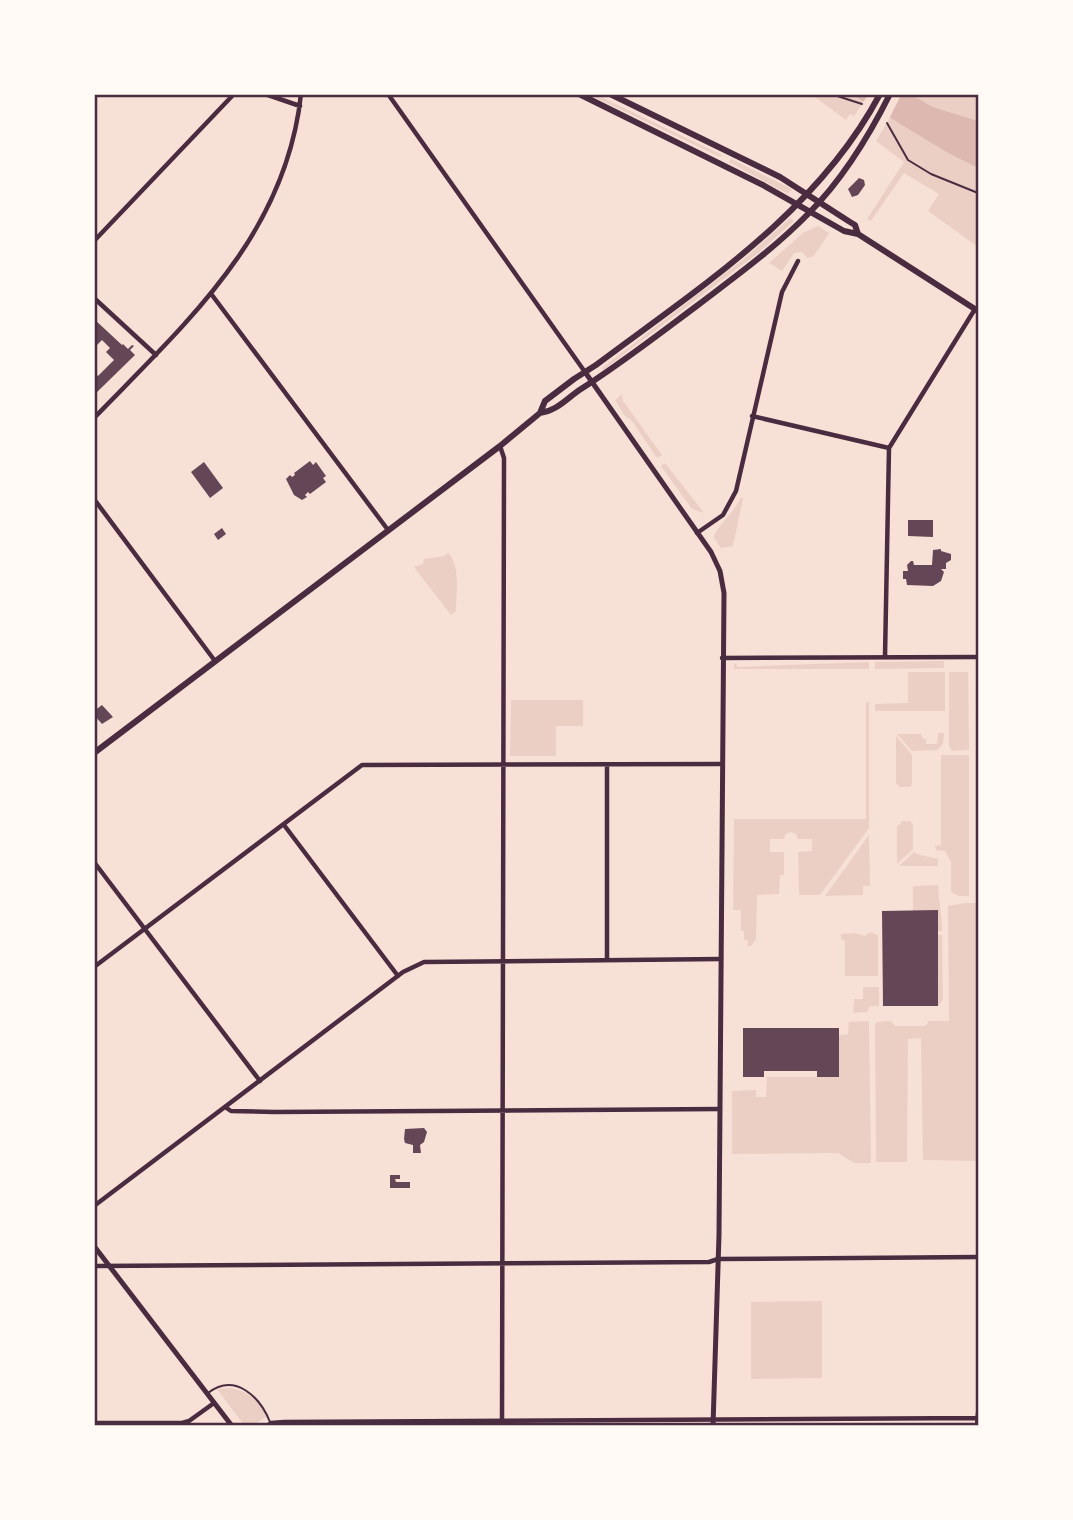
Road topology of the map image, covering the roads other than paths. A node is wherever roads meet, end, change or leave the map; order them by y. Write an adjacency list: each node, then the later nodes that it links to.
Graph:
1 (233, 94): 15 (street)
2 (265, 94): 9 (street)
3 (301, 94): 9 (street)
4 (388, 94): 21 (street)
5 (579, 94): 12 (main road)
6 (610, 94): 10 (main road)
7 (880, 94): 10 (main road)
8 (890, 94): 11 (main road)
9 (300, 106): 17 (street)
10 (808, 193): 11 (main road); 12 (main road)
11 (820, 201): 13 (main road); 14 (main road)
12 (797, 204): 13 (main road); 21 (main road)
13 (810, 212): 14 (main road); 22 (main road)
14 (858, 234): 19 (main road)
15 (94, 241)
16 (798, 261): 24 (street)
17 (212, 295): 20 (street); 29 (street)
18 (94, 298): 20 (street)
19 (977, 310): 27 (street)
20 (156, 355): 25 (street)
21 (585, 372): 22 (street); 23 (main road)
22 (592, 383): 23 (main road); 30 (street)
23 (540, 413): 26 (main road)
24 (752, 416): 27 (street); 30 (street)
25 (94, 418)
26 (500, 446): 29 (main road); 36 (street)
27 (889, 448): 31 (street)
28 (94, 499): 34 (street)
29 (388, 530): 34 (main road)
30 (697, 533): 33 (street)
31 (885, 657): 32 (street); 33 (street)
32 (978, 657)
33 (722, 658): 37 (street)
34 (216, 662): 35 (main road)
35 (94, 753)
36 (504, 764): 38 (street); 39 (street); 42 (street)
37 (721, 764): 38 (street); 44 (street)
38 (607, 765): 43 (street)
39 (284, 825): 41 (street); 46 (street)
40 (94, 862): 41 (street)
41 (145, 929): 45 (street); 47 (street)
42 (504, 959): 43 (street); 46 (street); 50 (street)
43 (607, 959): 44 (street)
44 (721, 959): 49 (street)
45 (94, 967)
46 (398, 976): 47 (street)
47 (260, 1081): 48 (street)
48 (225, 1107): 50 (street); 51 (street)
49 (720, 1110): 50 (street); 54 (street)
50 (503, 1111): 55 (street)
51 (94, 1206)
52 (94, 1246): 57 (street)
53 (978, 1257): 54 (street)
54 (718, 1259): 55 (street); 64 (street)
55 (503, 1263): 57 (street); 62 (street)
56 (94, 1266): 57 (street)
57 (109, 1266): 58 (street)
58 (207, 1393): 59 (street); 65 (lane)
59 (214, 1403): 61 (street); 66 (street)
60 (978, 1416): 64 (street); 67 (street)
61 (94, 1423)
62 (502, 1423): 63 (street); 65 (street)
63 (606, 1423): 64 (street)
64 (713, 1423)
65 (269, 1424)
66 (232, 1426)
67 (978, 1426)

